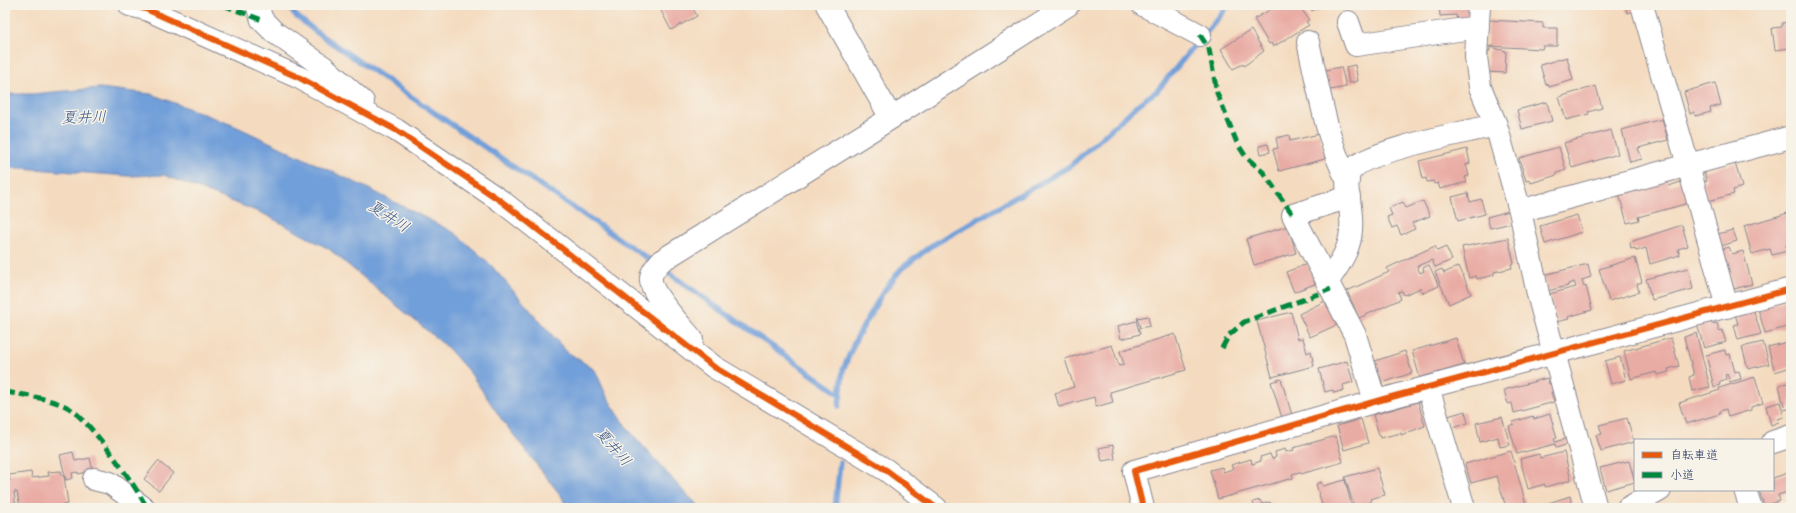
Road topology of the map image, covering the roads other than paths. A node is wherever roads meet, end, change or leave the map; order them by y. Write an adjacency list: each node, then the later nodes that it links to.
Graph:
1 (130, 5): 14 (street)
2 (257, 5): 14 (street)
3 (827, 5): 12 (street)
4 (1068, 5): 12 (street)
5 (1143, 5): 10 (street)
6 (1479, 5): 9 (street)
7 (1642, 5): 16 (street)
8 (1348, 22): 9 (street)
9 (1478, 27): 13 (street)
10 (1200, 36)
11 (1308, 42): 17 (street)
12 (891, 118): 23 (street)
13 (1496, 125): 17 (street); 18 (street)
14 (396, 130): 23 (street)
15 (1791, 137): 16 (street)
16 (1688, 165): 18 (street); 21 (street)
17 (1348, 189): 19 (street); 19 (street)
18 (1520, 211): 22 (street)
19 (1327, 282): 25 (street)
20 (1791, 289): 21 (street)
21 (1727, 307): 22 (street)
22 (1554, 353): 24 (street); 35 (street)
23 (714, 367): 32 (street)
24 (1428, 387): 25 (street); 34 (street)
25 (1375, 401): 33 (street)
26 (1791, 436): 27 (street)
27 (1774, 442)
28 (94, 479): 31 (street)
29 (1658, 491): 36 (street)
30 (1745, 491): 37 (street)
31 (144, 508)
32 (936, 508)
33 (1142, 508)
34 (1464, 508)
35 (1596, 508)
36 (1628, 508)
37 (1751, 508)

